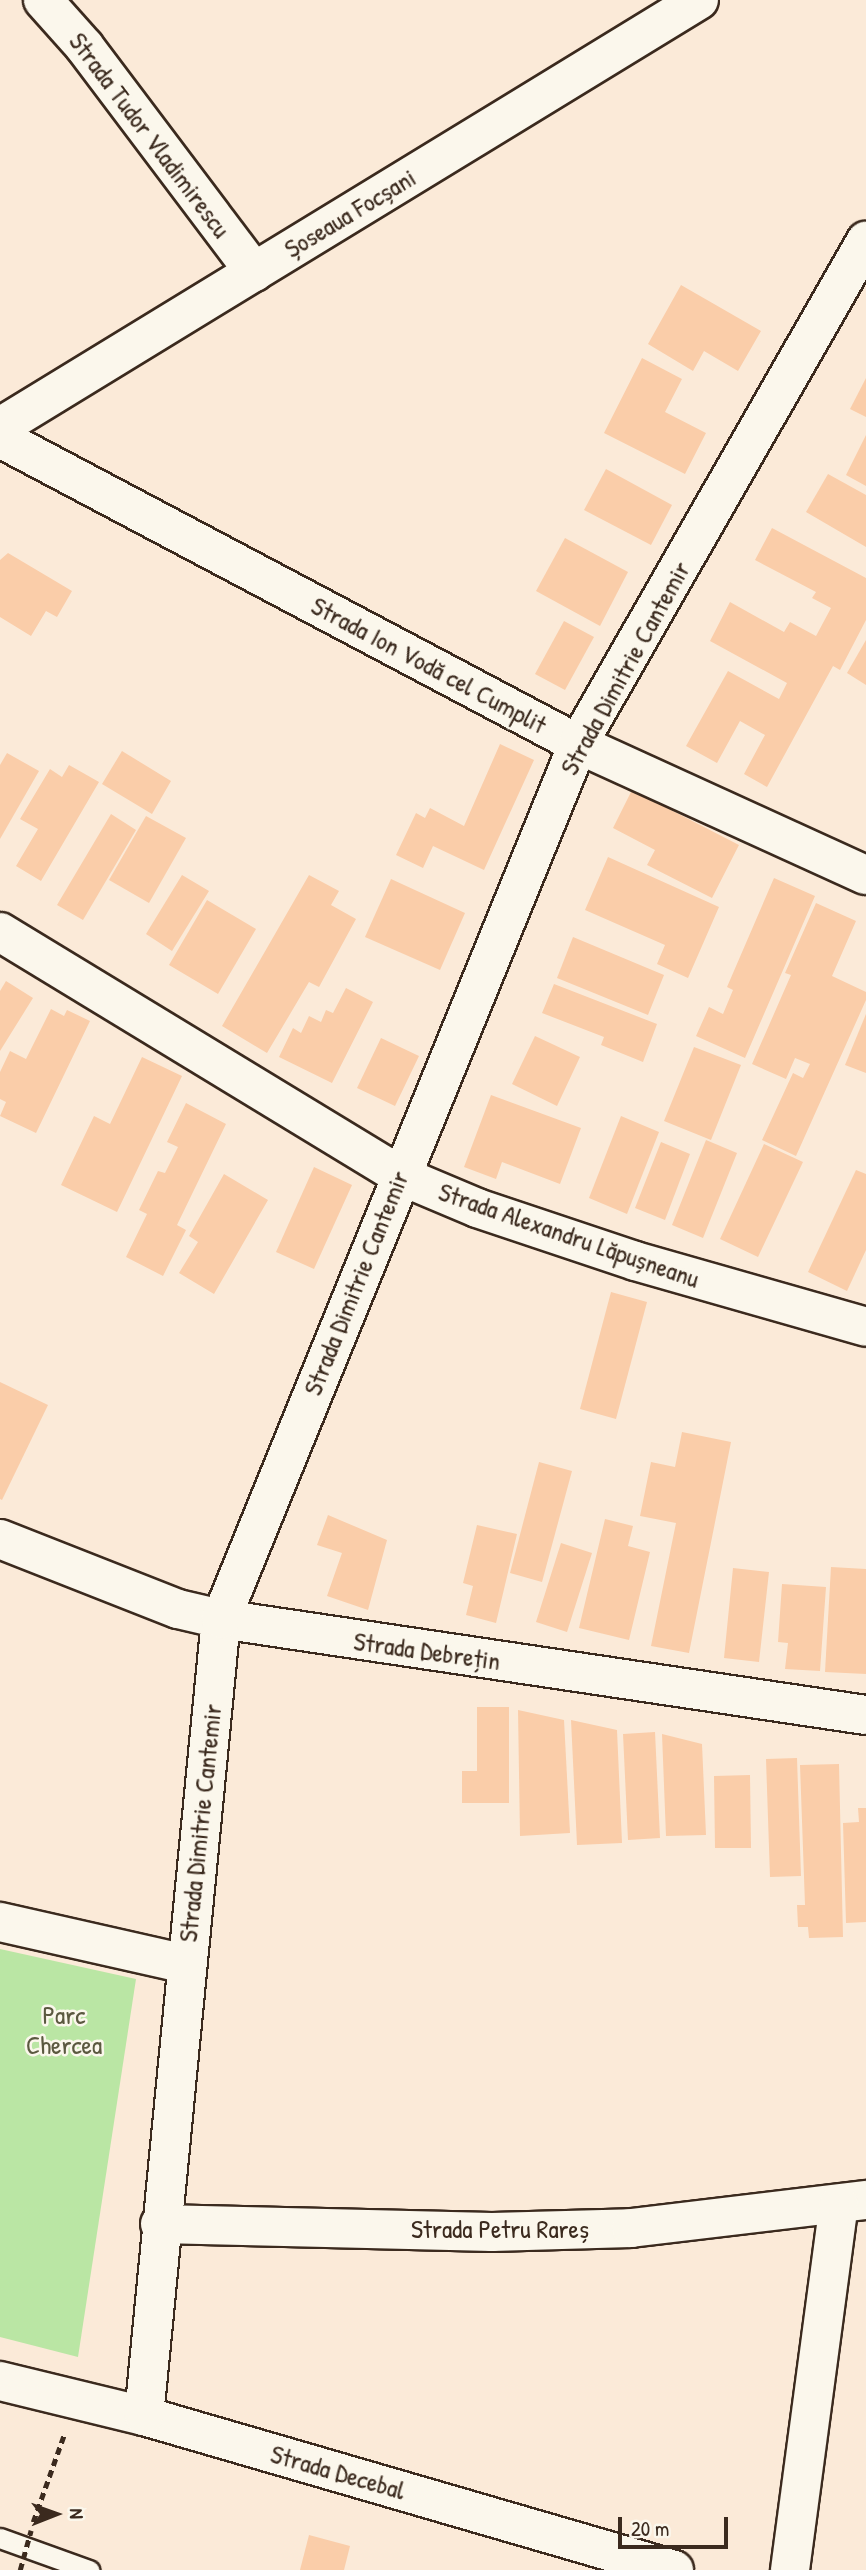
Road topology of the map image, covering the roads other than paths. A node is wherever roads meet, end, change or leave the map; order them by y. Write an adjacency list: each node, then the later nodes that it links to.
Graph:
1 (43, 0): 4 (street, Strada Tudor Vladimirescu)
2 (699, 0): 4 (street, Șoseaua Focșani)
3 (866, 241): 7 (street, Strada Dimitrie Cantemir)
4 (254, 272): 5 (street, Șoseaua Focșani)
5 (0, 427)
6 (0, 439): 7 (street, Strada Ion Vodă cel Cumplit)
7 (578, 744): 8 (street, Strada Ion Vodă cel Cumplit); 10 (street, Strada Dimitrie Cantemir)
8 (866, 875)
9 (0, 932): 10 (street, Strada Alexandru Lăpușneanu)
10 (399, 1175): 11 (street, Strada Alexandru Lăpușneanu); 13 (street, Strada Dimitrie Cantemir)
11 (866, 1327)
12 (0, 1539): 13 (street, Strada Debrețin)
13 (221, 1619): 14 (street, Strada Debrețin); 16 (street, Strada Dimitrie Cantemir)
14 (866, 1715)
15 (0, 1922): 16 (street)
16 (186, 1964): 18 (street, Strada Dimitrie Cantemir)
17 (852, 2202): 18 (street, Strada Petru Rareș); 24 (street, Strada Petru Rareș)
18 (160, 2224): 20 (street, Strada Dimitrie Cantemir)
19 (0, 2381): 20 (street, Strada Decebal)
20 (144, 2416): 23 (street, Strada Decebal)
21 (0, 2538): 22 (lane)
22 (89, 2570)
23 (674, 2570)
24 (790, 2570)

